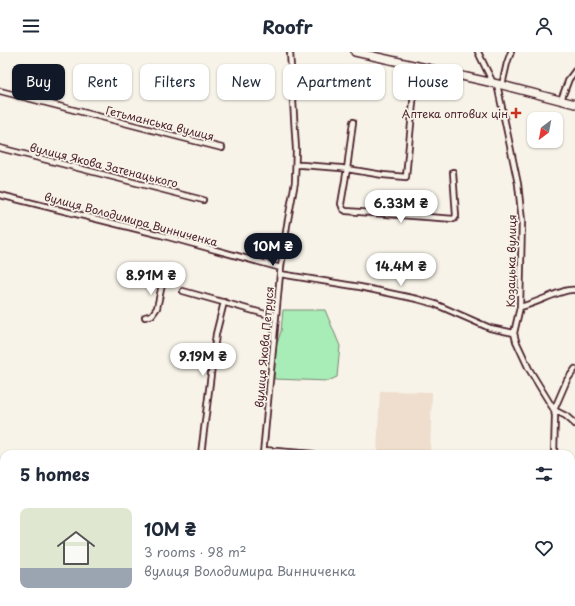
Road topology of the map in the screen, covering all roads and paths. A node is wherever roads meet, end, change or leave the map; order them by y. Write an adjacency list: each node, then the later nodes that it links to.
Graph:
1 (290, 52): 14 (street, вулиця Якова Петруся)
2 (355, 52): 6 (highway)
3 (478, 52): 6 (street)
4 (511, 52): 6 (street)
5 (575, 71): 9 (street)
6 (497, 84): 9 (highway); 25 (street, Козацька вулиця)
7 (0, 91): 13 (street, Гетьманська вулиця)
8 (413, 100): 15 (street)
9 (561, 100): 10 (highway)
10 (575, 104)
11 (352, 122): 15 (street)
12 (0, 148): 18 (street, вулиця Якова Затенацького)
13 (222, 148)
14 (296, 165): 15 (street); 19 (street, вулиця Якова Петруся)
15 (347, 169): 16 (street)
16 (453, 172)
17 (0, 196): 19 (street, вулиця Володимира Винниченка)
18 (203, 200)
19 (281, 268): 20 (street, вулиця Якова Петруся)
20 (280, 274): 27 (street, вулиця Якова Петруся); 28 (street)
21 (163, 280): 26 (street)
22 (575, 290): 25 (street)
23 (183, 291): 24 (street)
24 (224, 302): 27 (street); 32 (street)
25 (520, 307): 28 (street, Козацька вулиця)
26 (145, 317)
27 (276, 318): 33 (street, вулиця Якова Петруся)
28 (514, 333): 30 (street)
29 (575, 369): 30 (street)
30 (554, 410): 31 (street); 34 (street)
31 (575, 424)
32 (202, 450)
33 (264, 450)
34 (554, 450)

